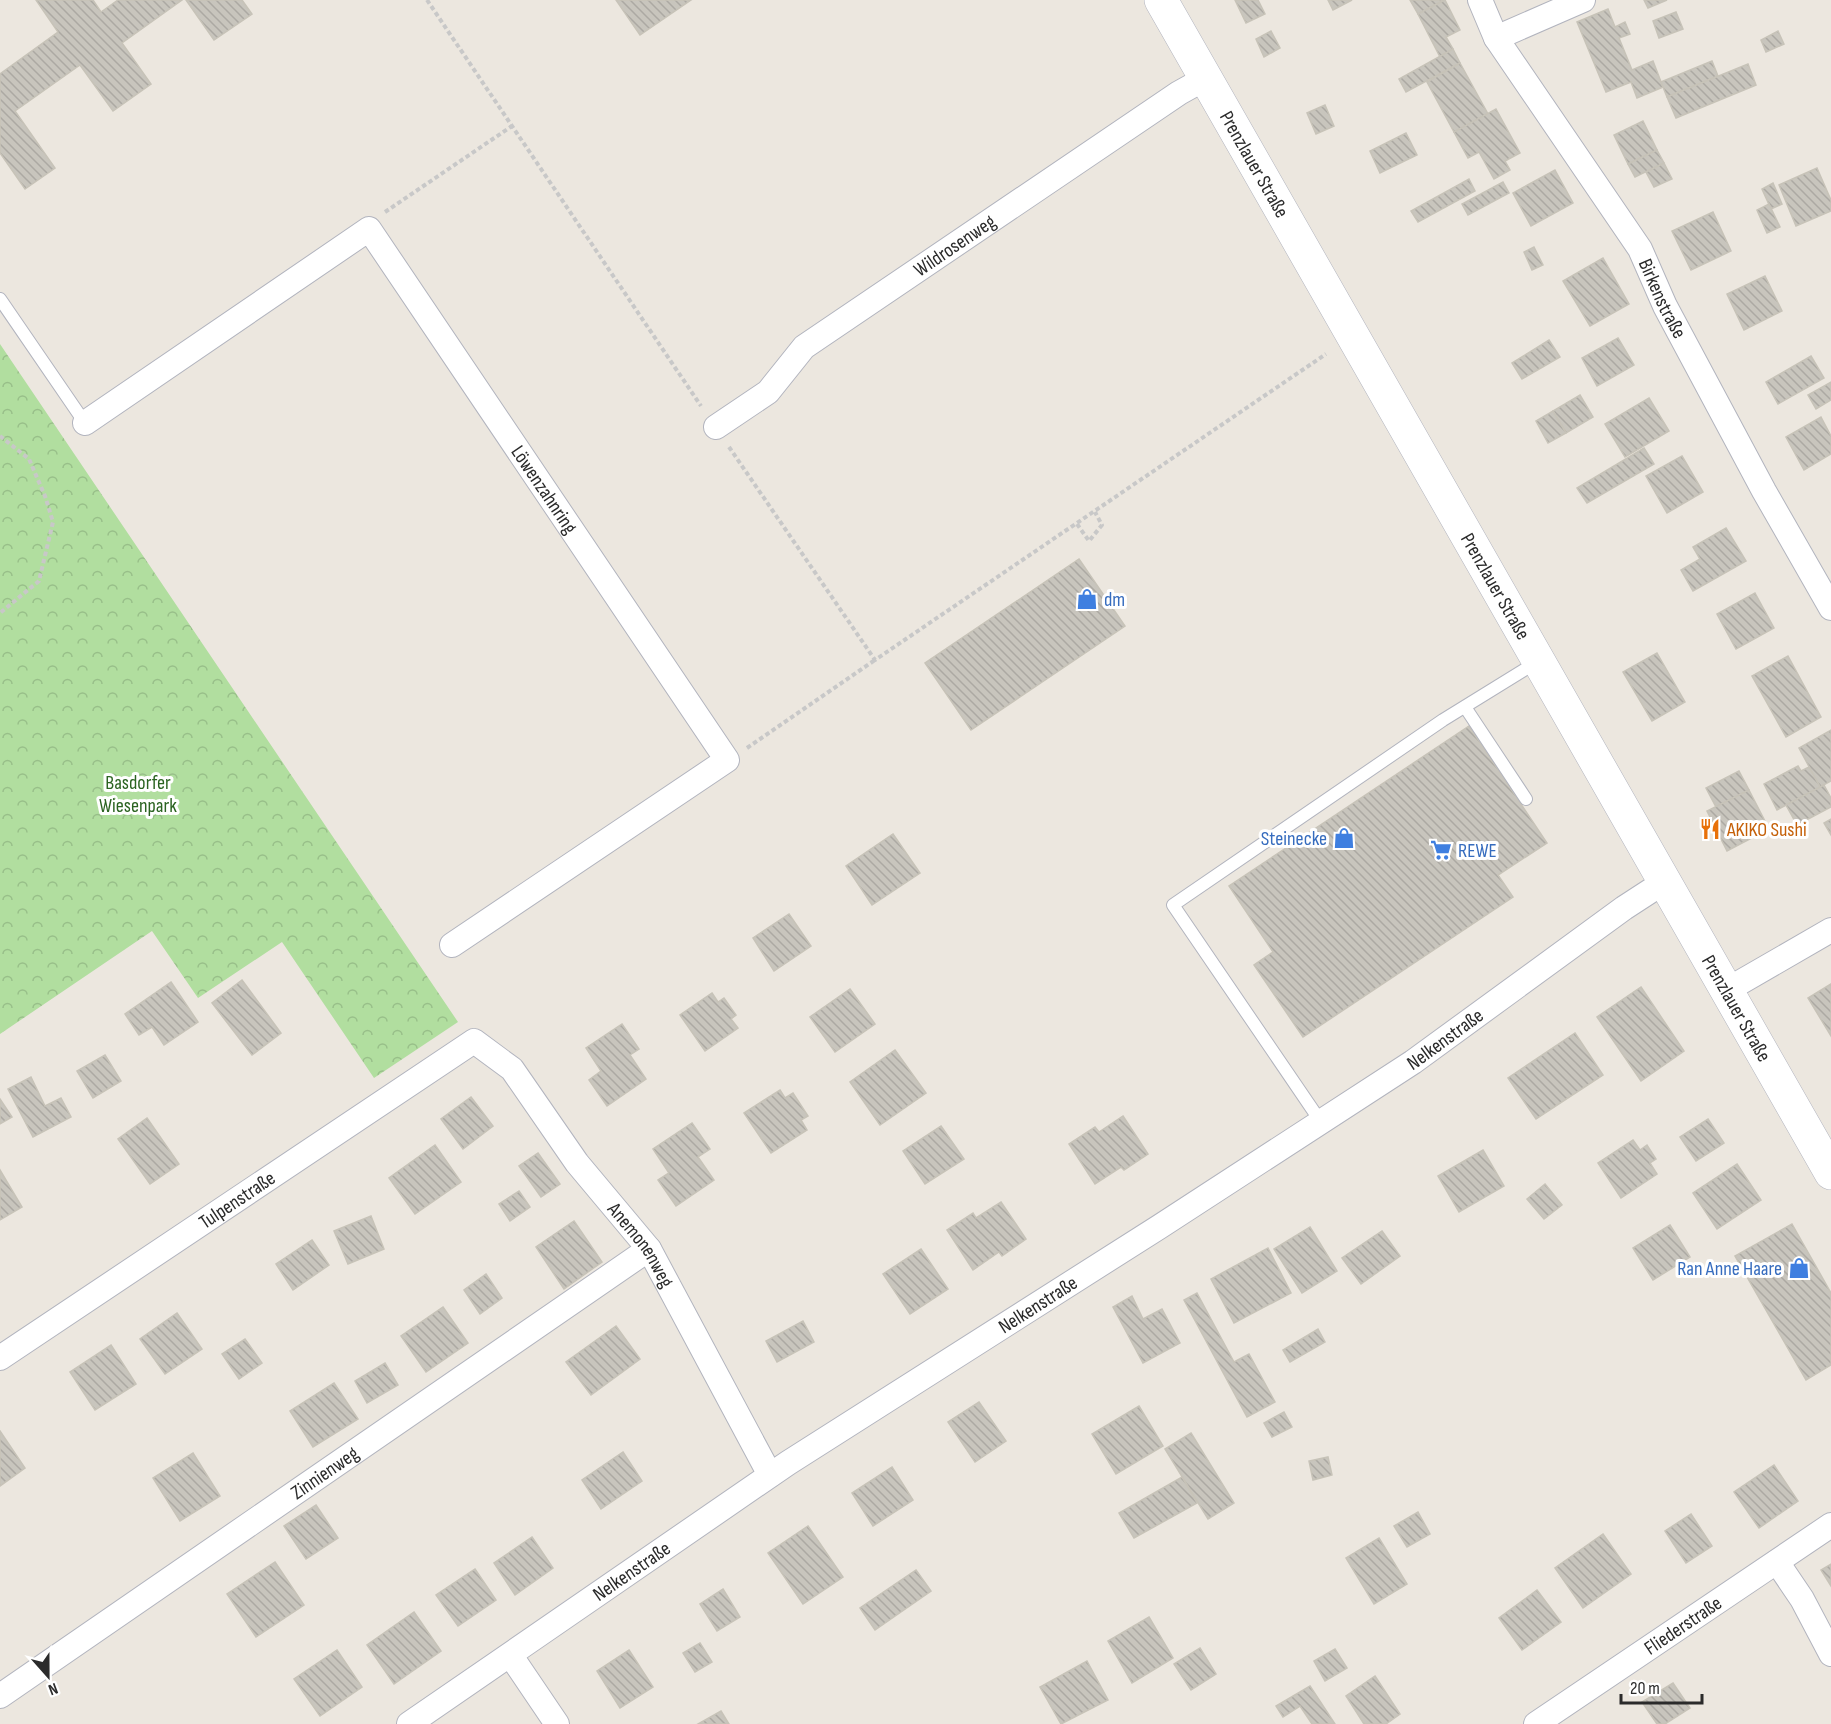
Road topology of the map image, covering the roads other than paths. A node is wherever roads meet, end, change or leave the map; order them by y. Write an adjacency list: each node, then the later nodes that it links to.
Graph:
1 (1161, 0): 5 (main road, Prenzlauer Straße)
2 (1480, 0): 4 (street, Birkenstraße)
3 (1583, 0): 4 (street)
4 (1496, 38): 9 (street, Birkenstraße)
5 (1206, 78): 8 (street, Wildrosenweg); 10 (main road, Prenzlauer Straße)
6 (0, 298): 7 (lane)
7 (85, 423): 15 (street, Löwenzahnring)
8 (716, 427)
9 (1831, 608)
10 (1538, 662): 11 (lane); 13 (main road, Prenzlauer Straße)
11 (1465, 707): 12 (lane); 18 (lane)
12 (1526, 799)
13 (1664, 882): 16 (main road, Prenzlauer Straße); 18 (street, Nelkenstraße)
14 (1831, 930): 16 (street)
15 (452, 945)
16 (1727, 990): 19 (main road, Prenzlauer Straße)
17 (474, 1041): 20 (street, Anemonenweg); 21 (street, Tulpenstraße)
18 (1321, 1122): 22 (street, Nelkenstraße)
19 (1831, 1173)
20 (649, 1249): 22 (street, Anemonenweg); 27 (street, Zinnienweg)
21 (0, 1358)
22 (770, 1475): 26 (street, Nelkenstraße)
23 (1831, 1525): 24 (street, Fliederstraße)
24 (1776, 1562): 25 (street); 30 (street, Fliederstraße)
25 (1831, 1654)
26 (511, 1656): 28 (street, Nelkenstraße); 29 (street)
27 (0, 1696)
28 (409, 1724)
29 (557, 1724)
30 (1536, 1724)

